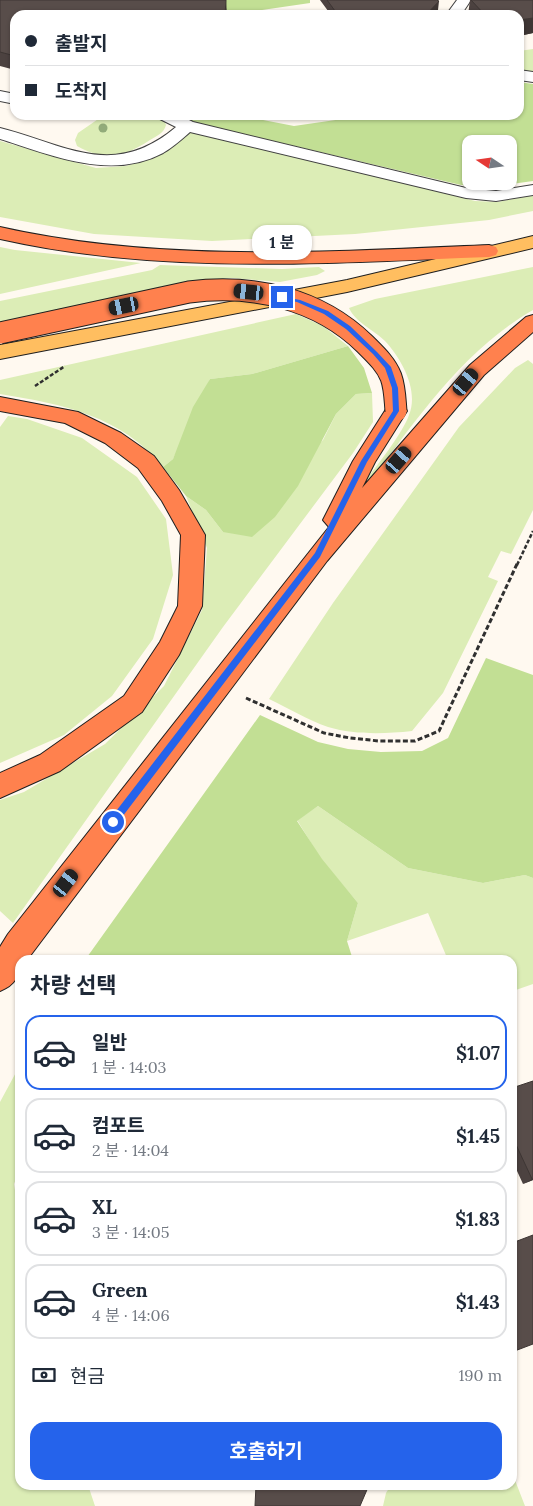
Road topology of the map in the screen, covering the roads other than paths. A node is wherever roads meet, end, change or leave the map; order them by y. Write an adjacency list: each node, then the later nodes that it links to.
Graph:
1 (176, 120): 2 (street)
2 (187, 126): 3 (street); 4 (street)
3 (0, 133)
4 (533, 190)
5 (0, 233): 7 (highway)
6 (533, 242): 7 (main road)
7 (489, 250): 10 (main road)
8 (533, 321): 12 (highway)
9 (0, 333): 12 (highway, bridge)
10 (0, 352)
11 (5, 404): 13 (highway)
12 (318, 555): 14 (highway)
13 (0, 786)
14 (0, 976)

